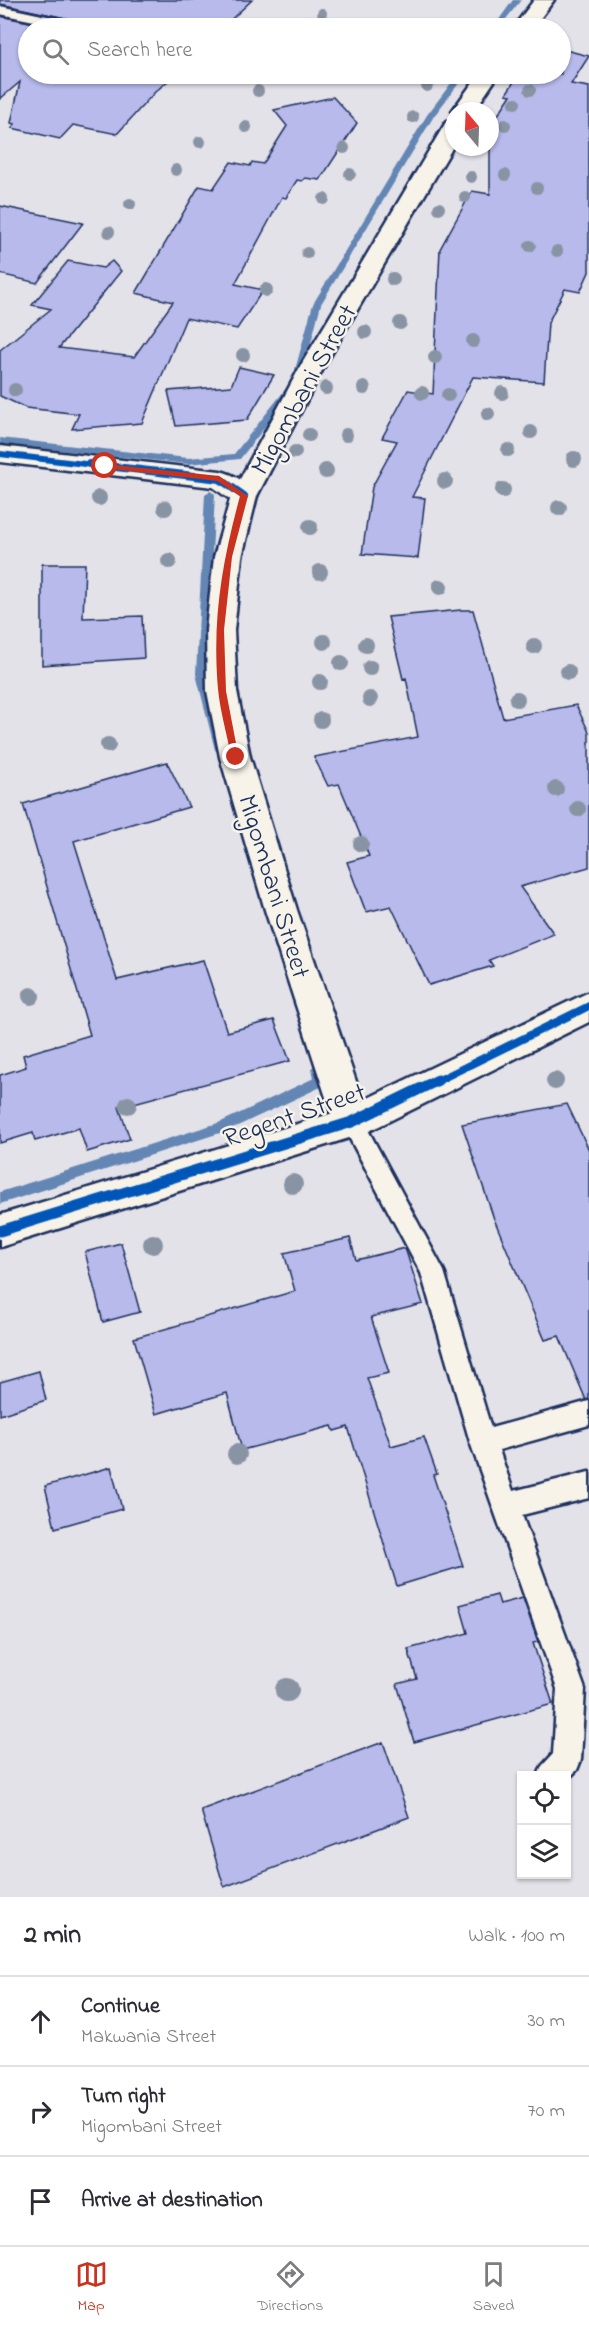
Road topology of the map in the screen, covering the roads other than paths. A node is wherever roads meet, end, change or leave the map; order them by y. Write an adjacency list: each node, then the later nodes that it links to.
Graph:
1 (544, 0): 4 (main road)
2 (0, 10): 3 (lane)
3 (37, 18)
4 (530, 18)
5 (482, 84): 6 (main road)
6 (469, 102)
7 (445, 142): 9 (main road, Migombani Street)
8 (0, 454): 9 (main road)
9 (244, 496): 11 (main road, Migombani Street)
10 (589, 1006): 11 (main road, Regent Street)
11 (352, 1122): 12 (main road, Regent Street); 14 (lane)
12 (0, 1232)
13 (589, 1413): 14 (lane)
14 (483, 1442): 16 (lane)
15 (589, 1485): 16 (lane)
16 (506, 1506): 17 (lane)
17 (557, 1771)

